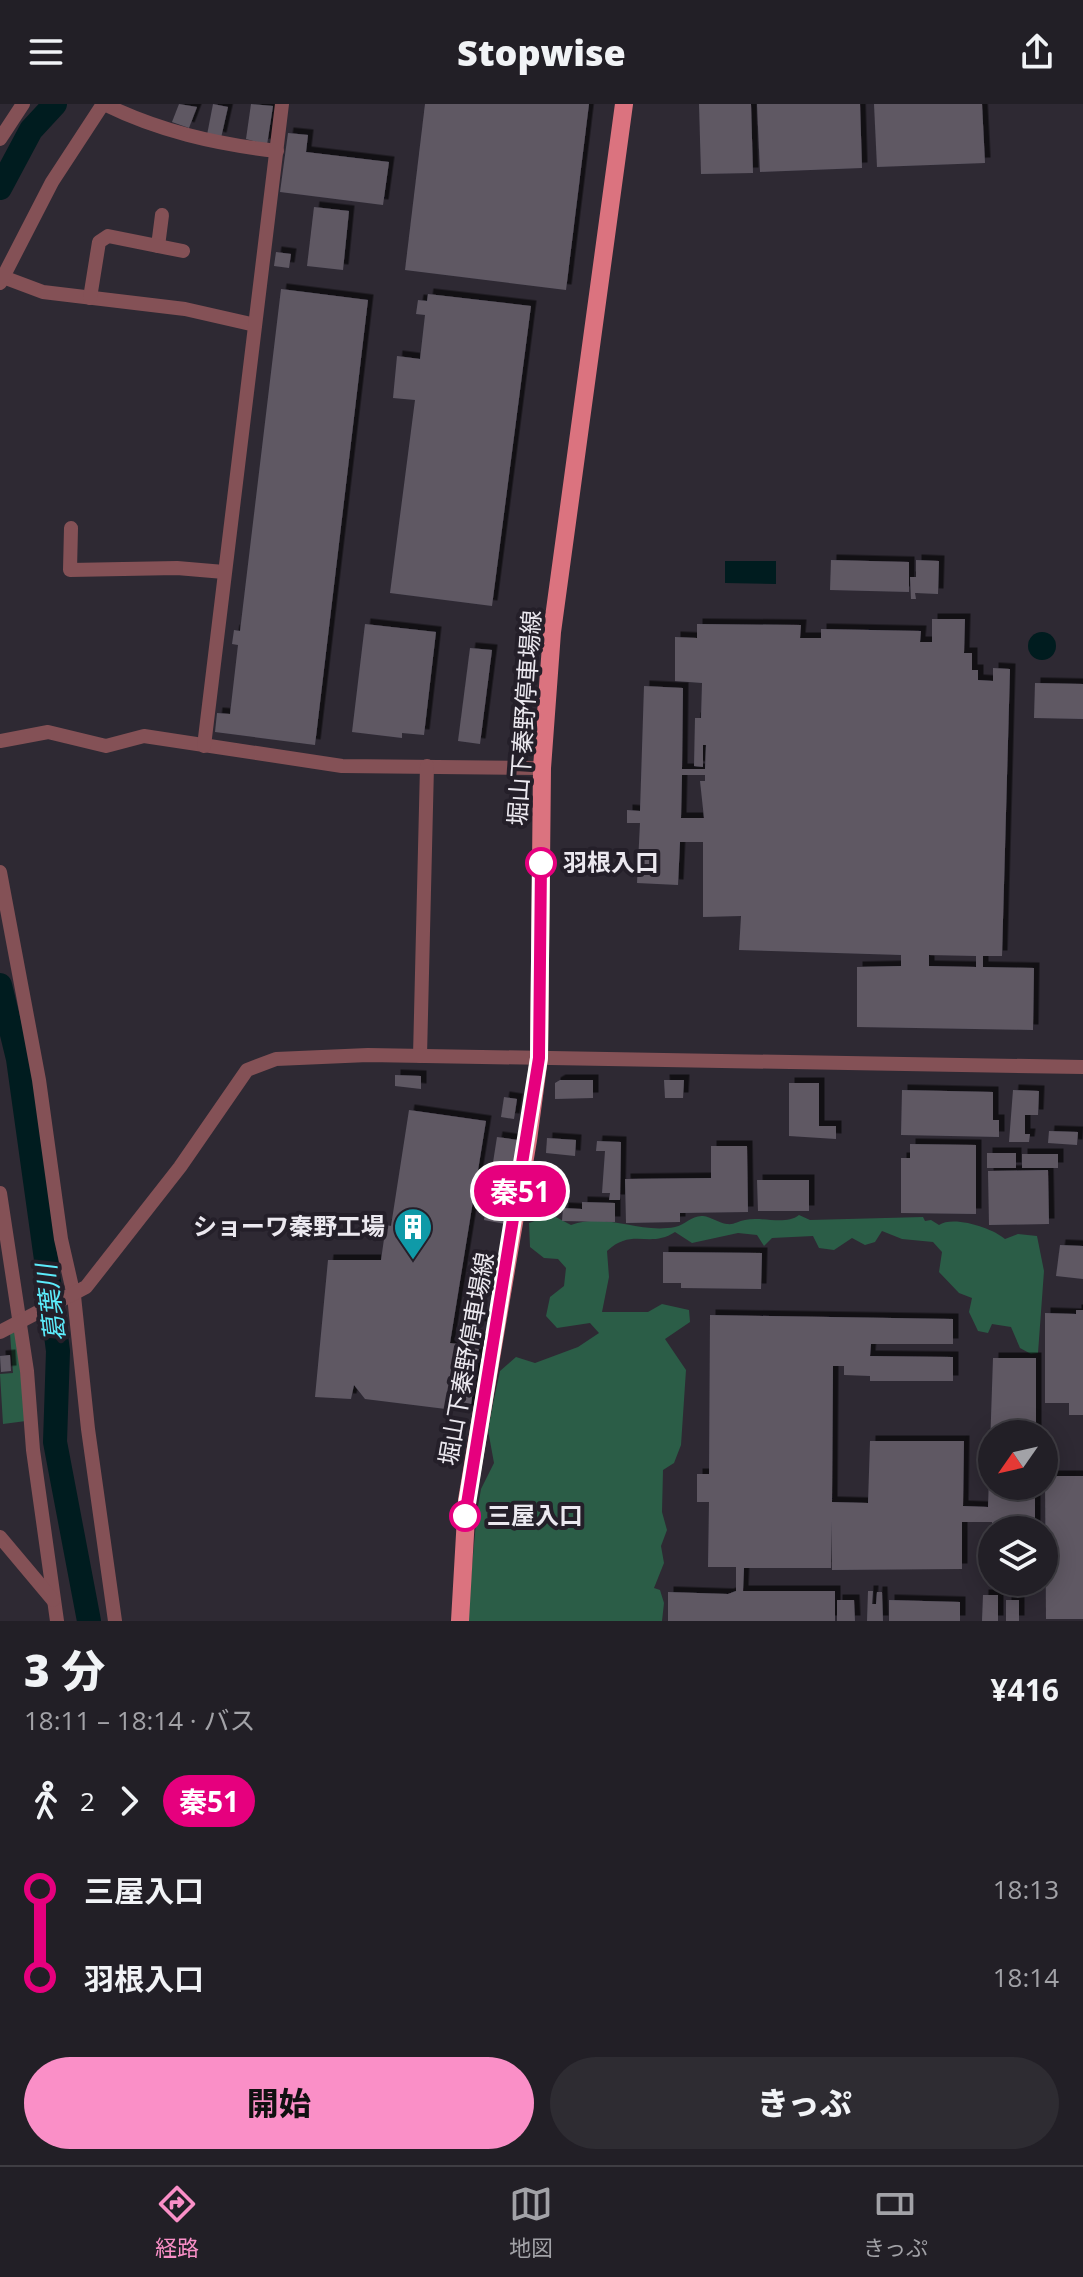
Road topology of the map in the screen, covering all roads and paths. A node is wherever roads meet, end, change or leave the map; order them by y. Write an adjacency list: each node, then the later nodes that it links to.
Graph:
1 (23, 104): 5 (street)
2 (103, 104): 6 (street); 10 (street)
3 (282, 104): 6 (street)
4 (624, 104): 18 (main road, 堀山下秦野停車場線)
5 (0, 139)
6 (277, 151): 12 (street)
7 (162, 215): 8 (street)
8 (158, 246): 9 (street); 11 (street)
9 (183, 251)
10 (1, 280): 11 (street)
11 (90, 298): 12 (street)
12 (255, 325): 14 (street)
13 (71, 528): 14 (street)
14 (224, 572): 16 (street)
15 (0, 741): 16 (street)
16 (204, 746): 17 (street)
17 (427, 766): 18 (street); 20 (street)
18 (542, 768): 21 (main road, 堀山下秦野停車場線)
19 (0, 872): 24 (street)
20 (420, 1056): 21 (street); 24 (street)
21 (539, 1058): 22 (street); 31 (main road, 堀山下秦野停車場線)
22 (1083, 1067)
23 (0, 1193): 25 (street)
24 (70, 1298): 25 (street); 30 (street)
25 (18, 1322): 26 (street); 28 (street)
26 (0, 1332)
27 (0, 1537): 28 (street)
28 (53, 1600): 29 (street)
29 (57, 1621)
30 (115, 1621)
31 (460, 1621)

